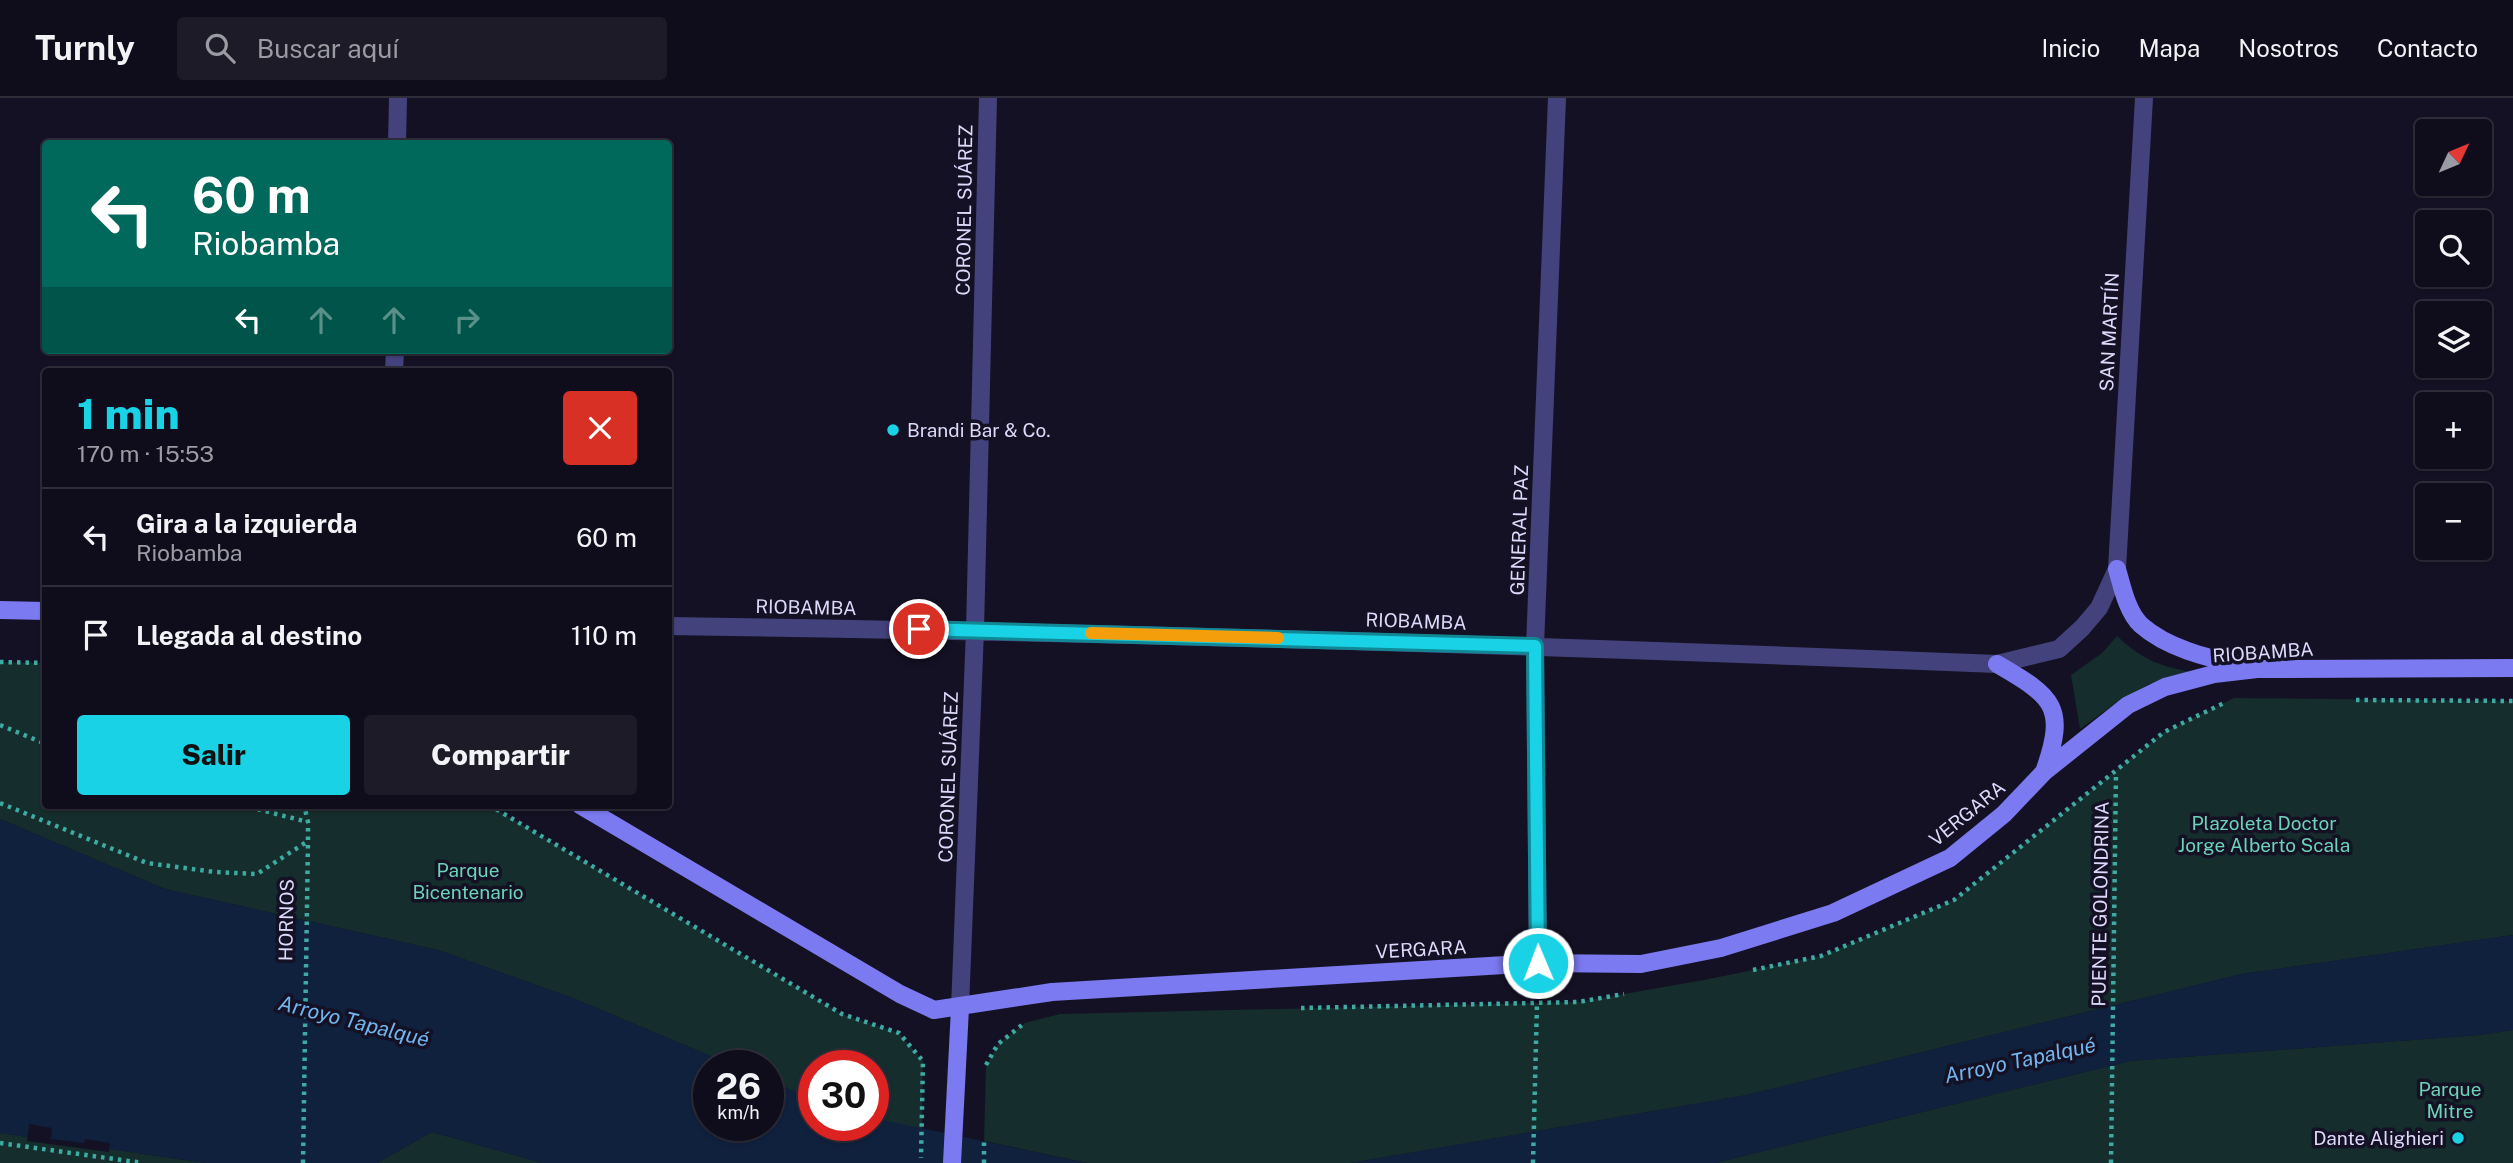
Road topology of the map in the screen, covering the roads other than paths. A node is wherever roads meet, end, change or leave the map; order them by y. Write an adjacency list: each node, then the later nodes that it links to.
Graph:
1 (398, 98): 5 (street)
2 (988, 98): 10 (street, CORONEL SUÁREZ)
3 (1557, 98): 11 (street, GENERAL PAZ)
4 (2144, 98): 6 (street, SAN MARTÍN)
5 (397, 140)
6 (2117, 569): 12 (street, RIOBAMBA); 14 (street)
7 (0, 610): 8 (street)
8 (42, 611)
9 (672, 626): 10 (street, RIOBAMBA)
10 (975, 630): 11 (street, RIOBAMBA); 18 (street, CORONEL SUÁREZ)
11 (1535, 646): 12 (street, RIOBAMBA); 17 (street, GENERAL PAZ)
12 (1997, 664): 15 (street)
13 (2513, 668): 14 (street, RIOBAMBA)
14 (2257, 669): 15 (street, RIOBAMBA)
15 (2044, 772): 17 (street, VERGARA)
16 (587, 809): 18 (street, VERGARA)
17 (1538, 963): 18 (street, VERGARA)
18 (960, 1008): 19 (street, CORONEL SUÁREZ)
19 (952, 1163)

